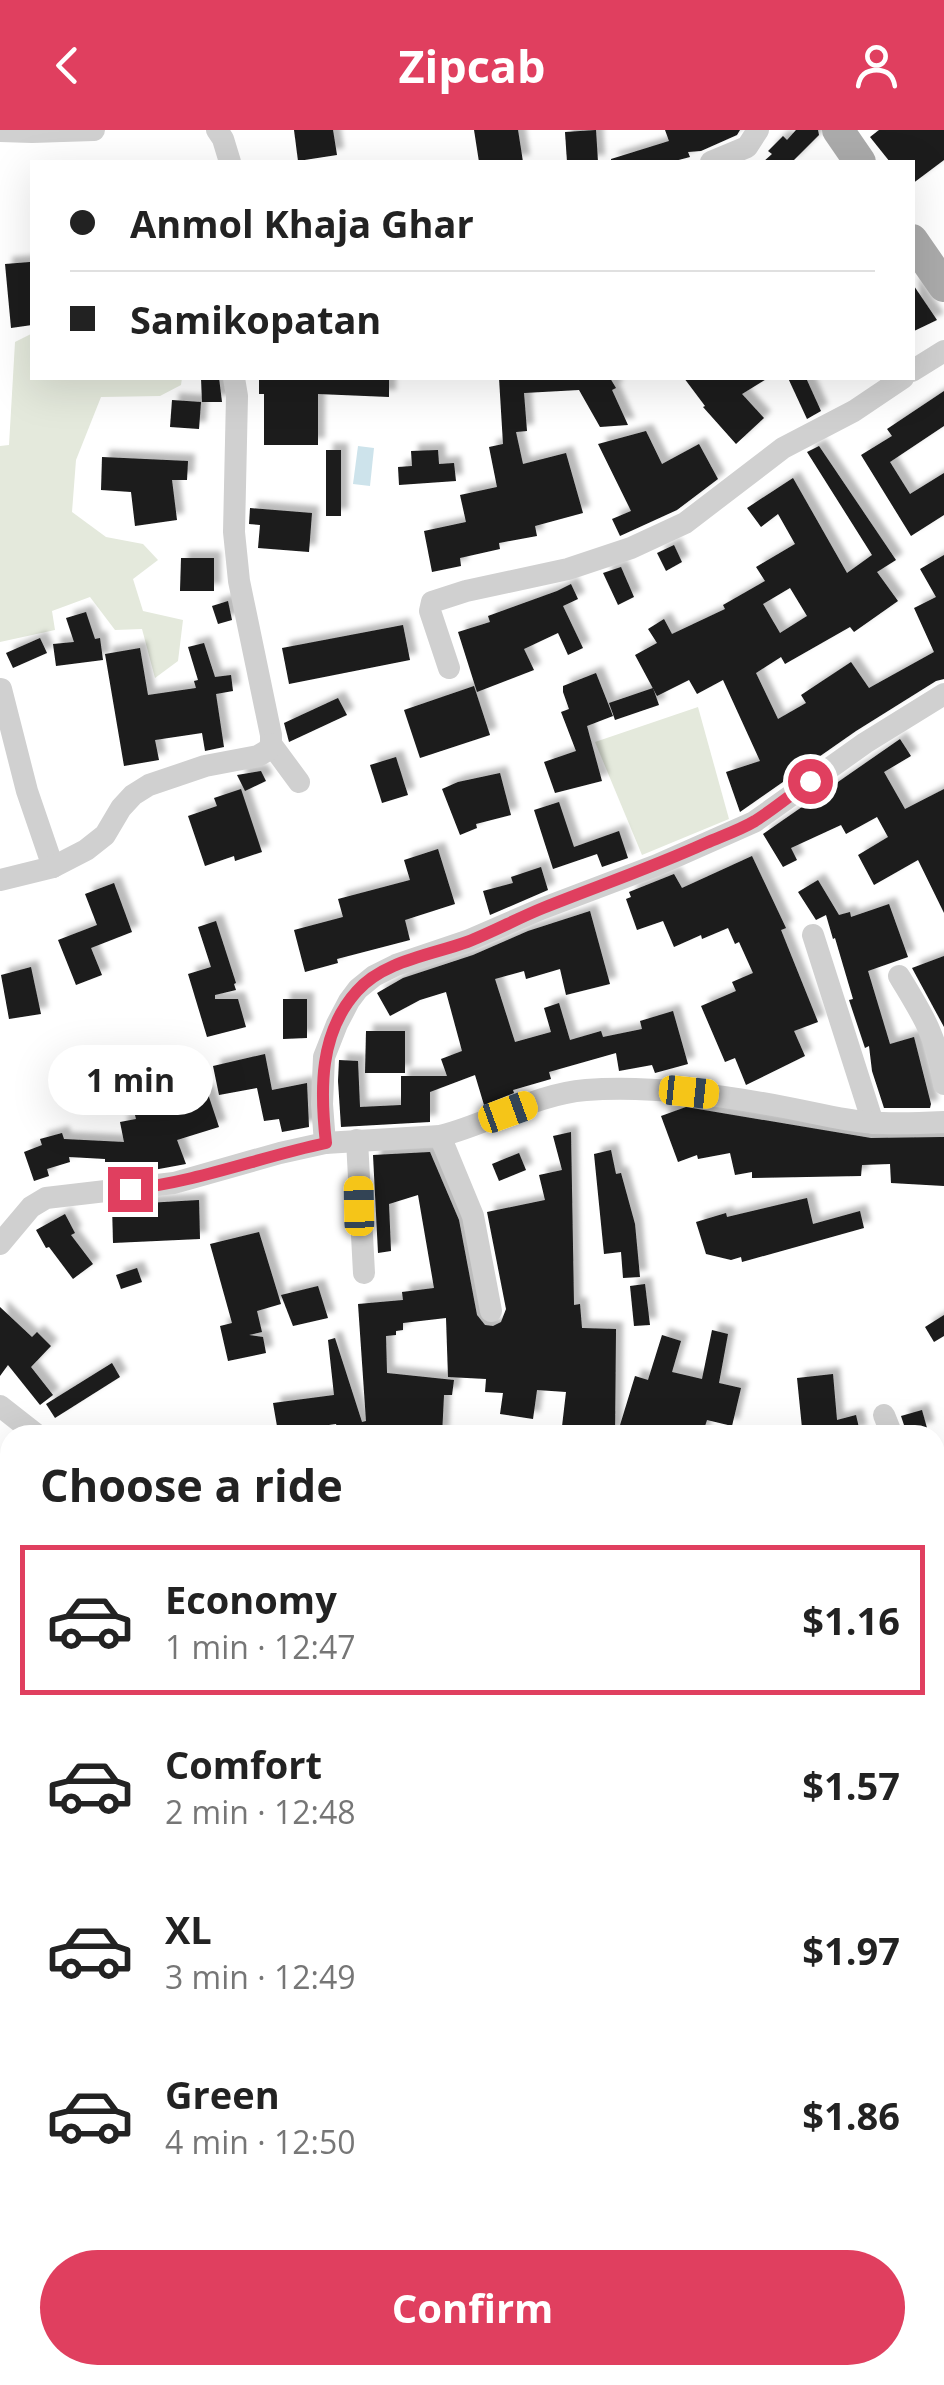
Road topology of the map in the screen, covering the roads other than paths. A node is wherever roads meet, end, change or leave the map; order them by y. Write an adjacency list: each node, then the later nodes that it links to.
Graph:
1 (94, 130): 5 (street)
2 (217, 130): 6 (street)
3 (758, 130): 7 (street)
4 (838, 130): 8 (main road)
5 (0, 131)
6 (229, 160)
7 (715, 160)
8 (859, 160)
9 (915, 244): 10 (main road)
10 (944, 286)
11 (944, 351): 12 (street)
12 (915, 369)
13 (234, 380): 18 (street)
14 (900, 380): 15 (street)
15 (449, 668)
16 (0, 689): 20 (street)
17 (944, 694): 29 (street)
18 (271, 744): 19 (street); 20 (street)
19 (299, 782)
20 (52, 867): 21 (street)
21 (0, 880)
22 (813, 935): 25 (street)
23 (900, 976): 24 (street)
24 (944, 1084)
25 (873, 1122): 26 (street); 27 (street)
26 (944, 1122)
27 (440, 1136): 28 (street); 32 (street)
28 (357, 1140): 29 (street); 31 (street)
29 (326, 1143): 30 (street)
30 (0, 1244)
31 (364, 1274)
32 (491, 1312)
33 (0, 1406): 34 (street)
34 (24, 1425)

